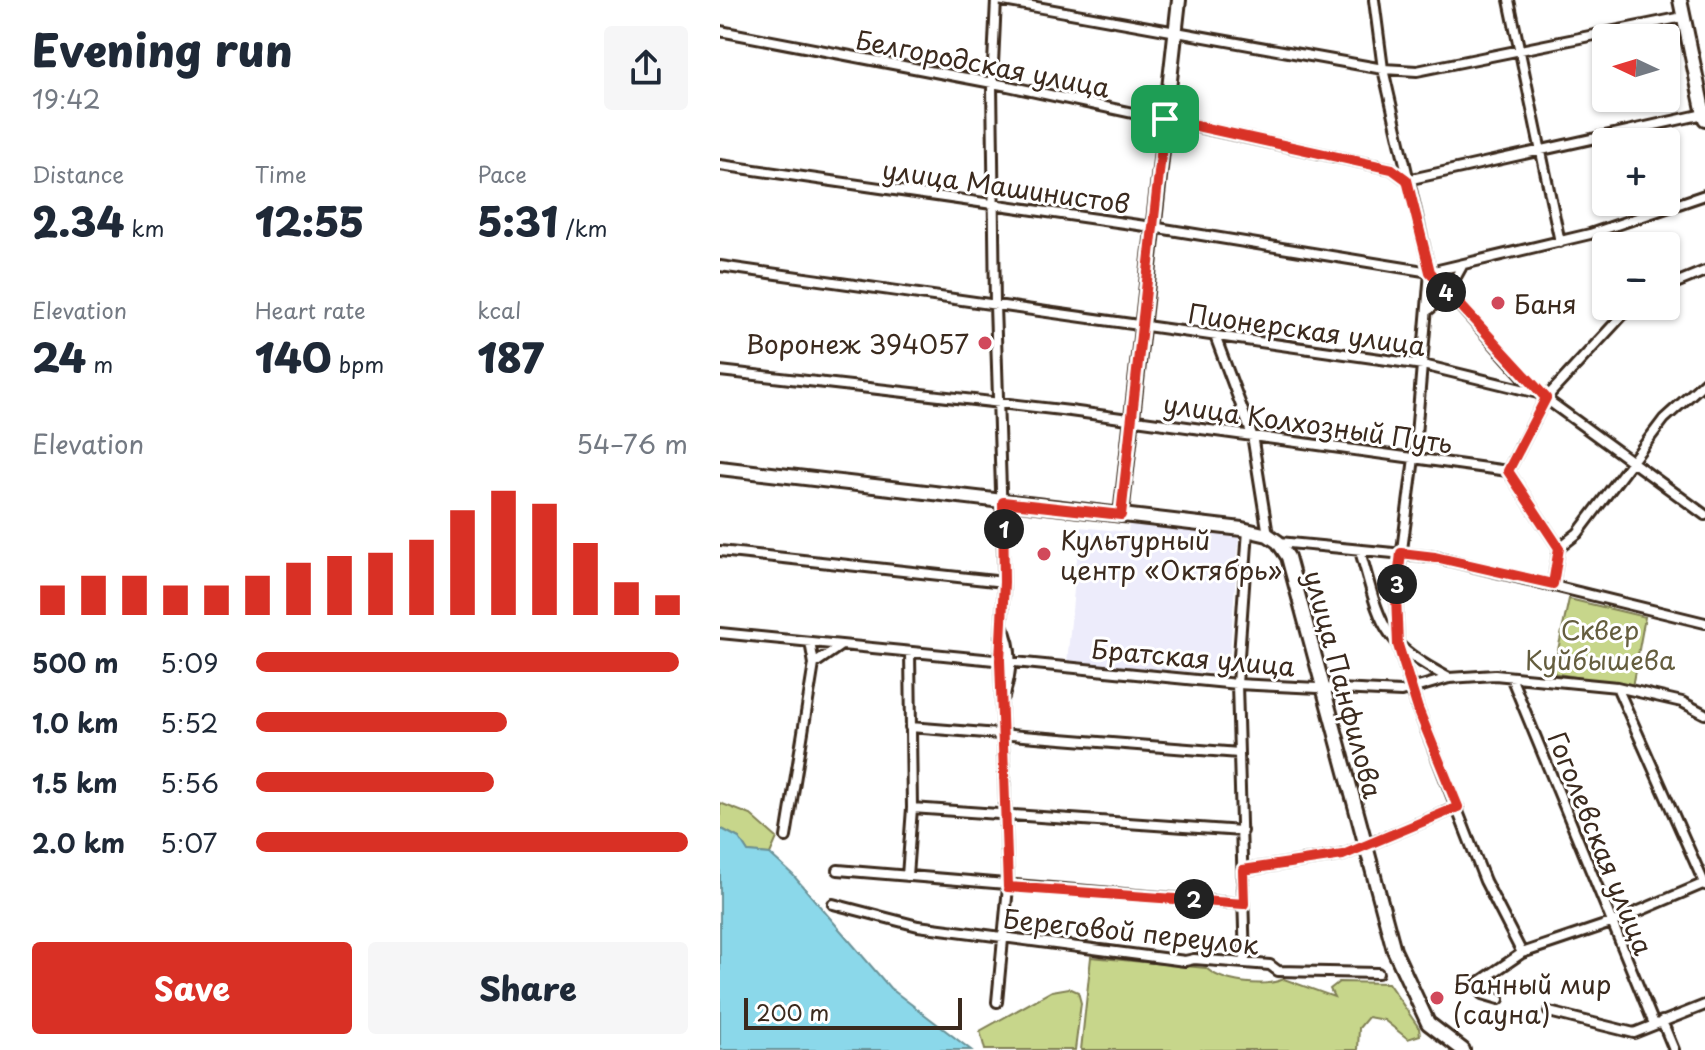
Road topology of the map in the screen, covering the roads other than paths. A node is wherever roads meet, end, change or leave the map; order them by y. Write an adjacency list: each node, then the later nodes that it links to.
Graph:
1 (997, 0): 8 (street); 11 (street)
2 (1179, 0): 8 (main road)
3 (1374, 0): 10 (street)
4 (1509, 0): 9 (street)
5 (1680, 0): 6 (main road)
6 (1683, 17): 9 (street); 12 (main road)
7 (720, 31): 11 (street, Белгородская улица)
8 (1175, 34): 10 (street); 13 (main road)
9 (1520, 49): 10 (street); 14 (street)
10 (1383, 69): 15 (street)
11 (992, 85): 13 (street, Белгородская улица); 20 (street)
12 (1704, 117): 14 (street)
13 (1165, 119): 17 (street, Белгородская улица); 21 (main road)
14 (1540, 148): 18 (street); 22 (street)
15 (1401, 156): 17 (street); 18 (street)
16 (720, 165): 20 (street, улица Машинистов)
17 (1392, 169): 18 (street, Белгородская улица)
18 (1407, 180): 26 (street)
19 (1705, 195): 22 (street, улица Машинистов)
20 (994, 204): 21 (street, улица Машинистов); 29 (street)
21 (1152, 227): 26 (street, улица Машинистов); 32 (main road)
22 (1560, 242): 24 (street, улица Машинистов)
23 (720, 266): 29 (street, Пионерская улица)
24 (1462, 266): 26 (street, улица Машинистов); 28 (street)
25 (1705, 271): 27 (street)
26 (1430, 272): 28 (street); 30 (street)
27 (1680, 281)
28 (1447, 293): 30 (street); 37 (street)
29 (995, 305): 32 (street, Пионерская улица); 38 (street)
30 (1430, 309): 34 (street)
31 (1617, 320): 37 (street)
32 (1141, 325): 33 (street, Пионерская улица); 39 (main road)
33 (1215, 336): 34 (street, Пионерская улица); 40 (street, улица Панфилова)
34 (1423, 365): 37 (street, Пионерская улица); 41 (street)
35 (720, 371): 38 (street, улица Колхозный Путь)
36 (1705, 382): 42 (street)
37 (1542, 396): 42 (street, Пионерская улица); 44 (street)
38 (998, 404): 39 (street, улица Колхозный Путь); 45 (street)
39 (1132, 420): 40 (street, улица Колхозный Путь); 46 (main road)
40 (1252, 435): 41 (street, улица Колхозный Путь); 49 (street, улица Панфилова)
41 (1414, 458): 44 (street, улица Колхозный Путь); 54 (street)
42 (1631, 461): 47 (street, Пионерская улица); 50 (street)
43 (720, 468): 45 (main road)
44 (1508, 471): 50 (street)
45 (1003, 502): 46 (main road); 55 (street)
46 (1121, 515): 48 (main road)
47 (1705, 515)
48 (1248, 530): 49 (main road); 69 (street)
49 (1273, 539): 52 (main road, улица Панфилова)
50 (1559, 548): 56 (street)
51 (720, 551): 55 (street)
52 (1292, 551): 53 (street); 70 (main road, улица Панфилова)
53 (1360, 551): 54 (street); 62 (street)
54 (1401, 553): 56 (street); 62 (street)
55 (1004, 582): 58 (street)
56 (1553, 584): 57 (street)
57 (1705, 623)
58 (1002, 624): 64 (street); 65 (street)
59 (720, 633): 60 (street, Братская улица)
60 (810, 642): 61 (street, Братская улица); 66 (street)
61 (841, 645): 63 (street, Братская улица); 66 (street)
62 (1398, 645): 68 (street); 72 (street)
63 (910, 652): 64 (street, Братская улица); 77 (street)
64 (1000, 660): 65 (street, Братская улица); 74 (street)
65 (1012, 661): 69 (street, Братская улица); 74 (street)
66 (814, 664): 84 (street)
67 (1511, 677): 68 (street, Братская улица); 71 (street, Братская улица); 93 (street, Гоголевская улица)
68 (1449, 678): 72 (street, Братская улица)
69 (1237, 684): 70 (street, Братская улица); 79 (street)
70 (1321, 687): 73 (street, Братская улица); 85 (main road, улица Панфилова)
71 (1617, 687): 76 (street, Братская улица); 89 (street)
72 (1413, 689): 73 (street, Братская улица); 75 (street)
73 (1401, 692): 75 (street)
74 (1003, 701): 78 (street)
75 (1418, 709): 80 (street)
76 (1705, 714)
77 (910, 727): 78 (street); 81 (street)
78 (1003, 736): 79 (street); 82 (street)
79 (1239, 753): 83 (street)
80 (1458, 807): 85 (street); 95 (street)
81 (912, 808): 82 (street); 88 (street)
82 (1005, 812): 83 (street); 90 (street)
83 (1242, 831): 87 (street)
84 (786, 837)
85 (1364, 846): 87 (street); 103 (main road, улица Панфилова)
86 (838, 870): 88 (street)
87 (1243, 870): 92 (street)
88 (907, 876): 90 (street)
89 (1705, 884): 93 (street)
90 (1008, 887): 92 (street); 94 (street)
91 (833, 904): 94 (street, Береговой переулок)
92 (1244, 904): 96 (street)
93 (1611, 923): 95 (street); 102 (street, Гоголевская улица)
94 (1005, 938): 96 (street, Береговой переулок); 99 (street)
95 (1522, 953): 98 (street)
96 (1245, 963): 97 (street, Береговой переулок)
97 (1378, 973)
98 (1499, 999)
99 (997, 1002)
100 (1705, 1005): 102 (street)
101 (1549, 1012): 102 (street)
102 (1658, 1023): 104 (street, Гоголевская улица)
103 (1463, 1050)
104 (1674, 1050)

